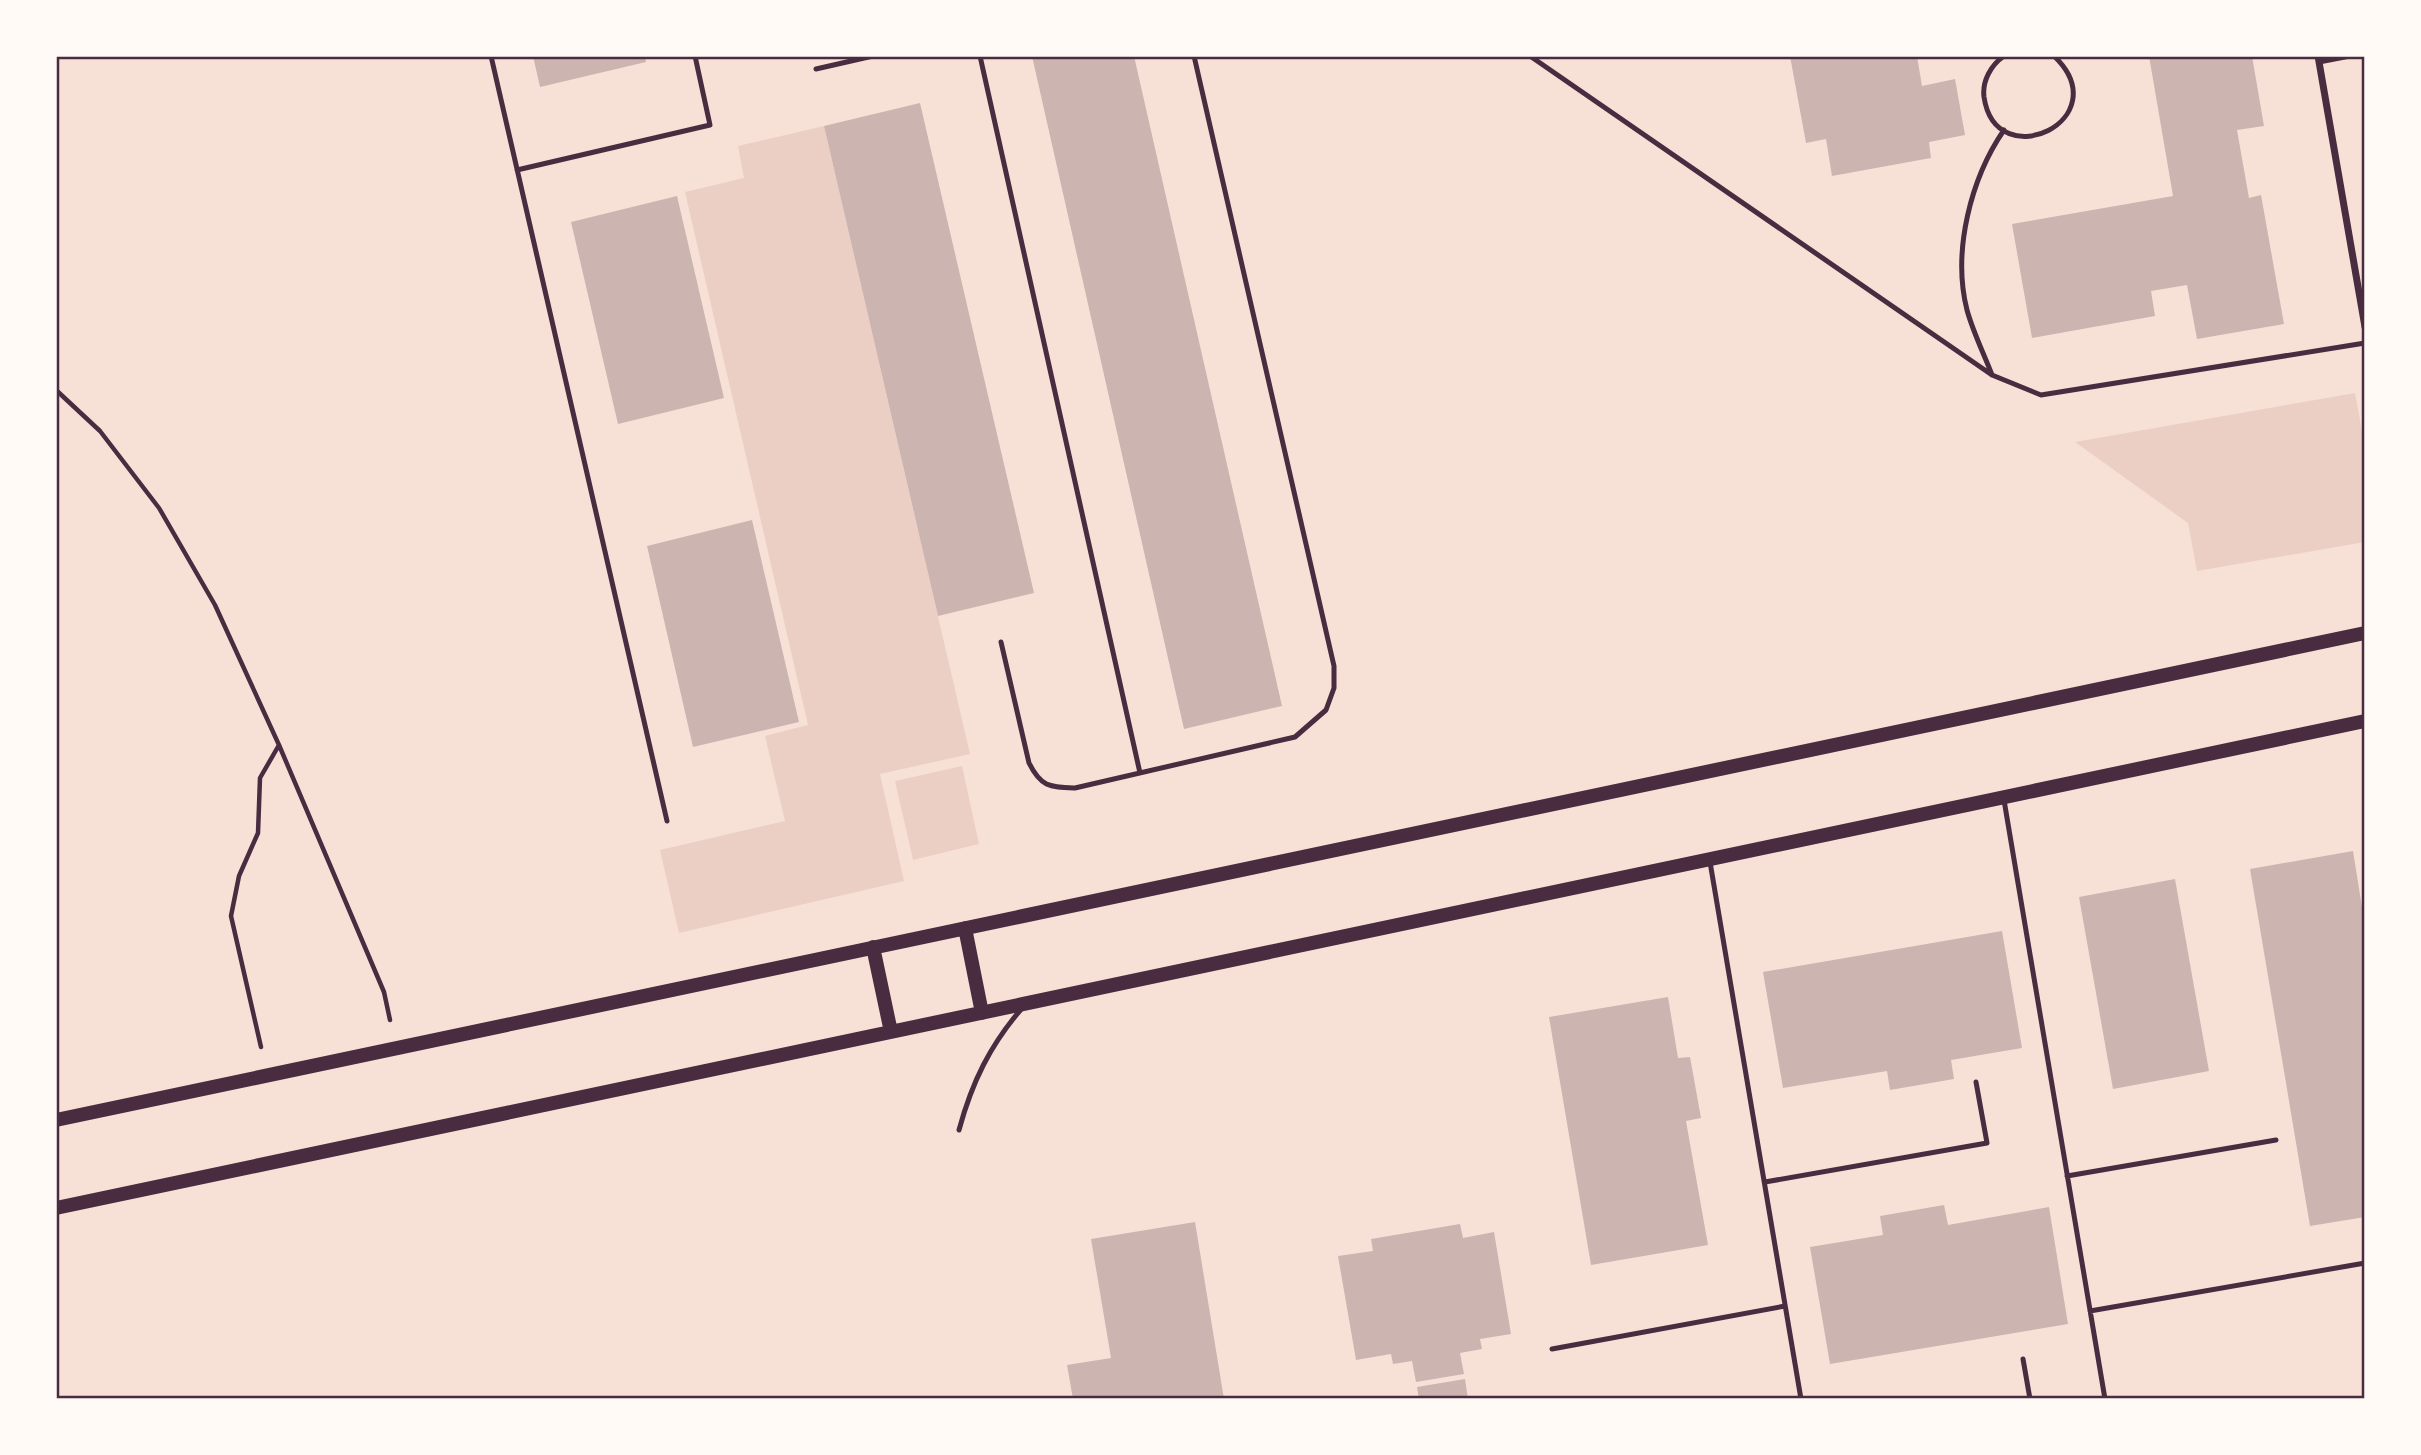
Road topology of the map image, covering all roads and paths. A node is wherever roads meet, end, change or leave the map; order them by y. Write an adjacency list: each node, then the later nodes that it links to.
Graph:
1 (491, 56): 13 (lane)
2 (695, 56): 13 (lane)
3 (873, 56): 11 (lane)
4 (980, 56): 22 (lane)
5 (1194, 56): 22 (lane)
6 (1530, 56): 16 (lane)
7 (2004, 56): 12 (lane)
8 (2054, 56): 12 (lane)
9 (2350, 56): 10 (lane)
10 (2319, 59): 14 (street)
11 (816, 69)
12 (2004, 130): 16 (lane)
13 (517, 170): 24 (lane)
14 (2365, 327)
15 (2365, 343): 16 (lane)
16 (1992, 375)
17 (56, 390): 21 (path)
18 (2365, 633): 26 (main road)
19 (1001, 642): 22 (lane)
20 (2365, 721): 23 (main road)
21 (279, 745): 31 (path); 32 (path)
22 (1140, 773)
23 (2004, 797): 25 (main road); 37 (lane)
24 (667, 821)
25 (1709, 859): 28 (main road); 38 (lane)
26 (965, 928): 27 (main road); 29 (main road)
27 (873, 947): 30 (main road); 31 (main road)
28 (1026, 1003): 29 (main road); 35 (lane)
29 (982, 1013): 30 (main road)
30 (891, 1032): 39 (main road)
31 (395, 1048): 32 (main road)
32 (267, 1075): 34 (main road)
33 (1976, 1082): 38 (lane)
34 (56, 1120)
35 (959, 1130)
36 (2276, 1140): 37 (lane)
37 (2067, 1176): 42 (lane)
38 (1765, 1182): 41 (lane)
39 (56, 1208)
40 (2365, 1263): 42 (lane)
41 (1786, 1306): 43 (lane); 45 (lane)
42 (2090, 1311): 47 (lane)
43 (1552, 1349)
44 (2023, 1359): 46 (lane)
45 (1801, 1399)
46 (2030, 1399)
47 (2105, 1399)

